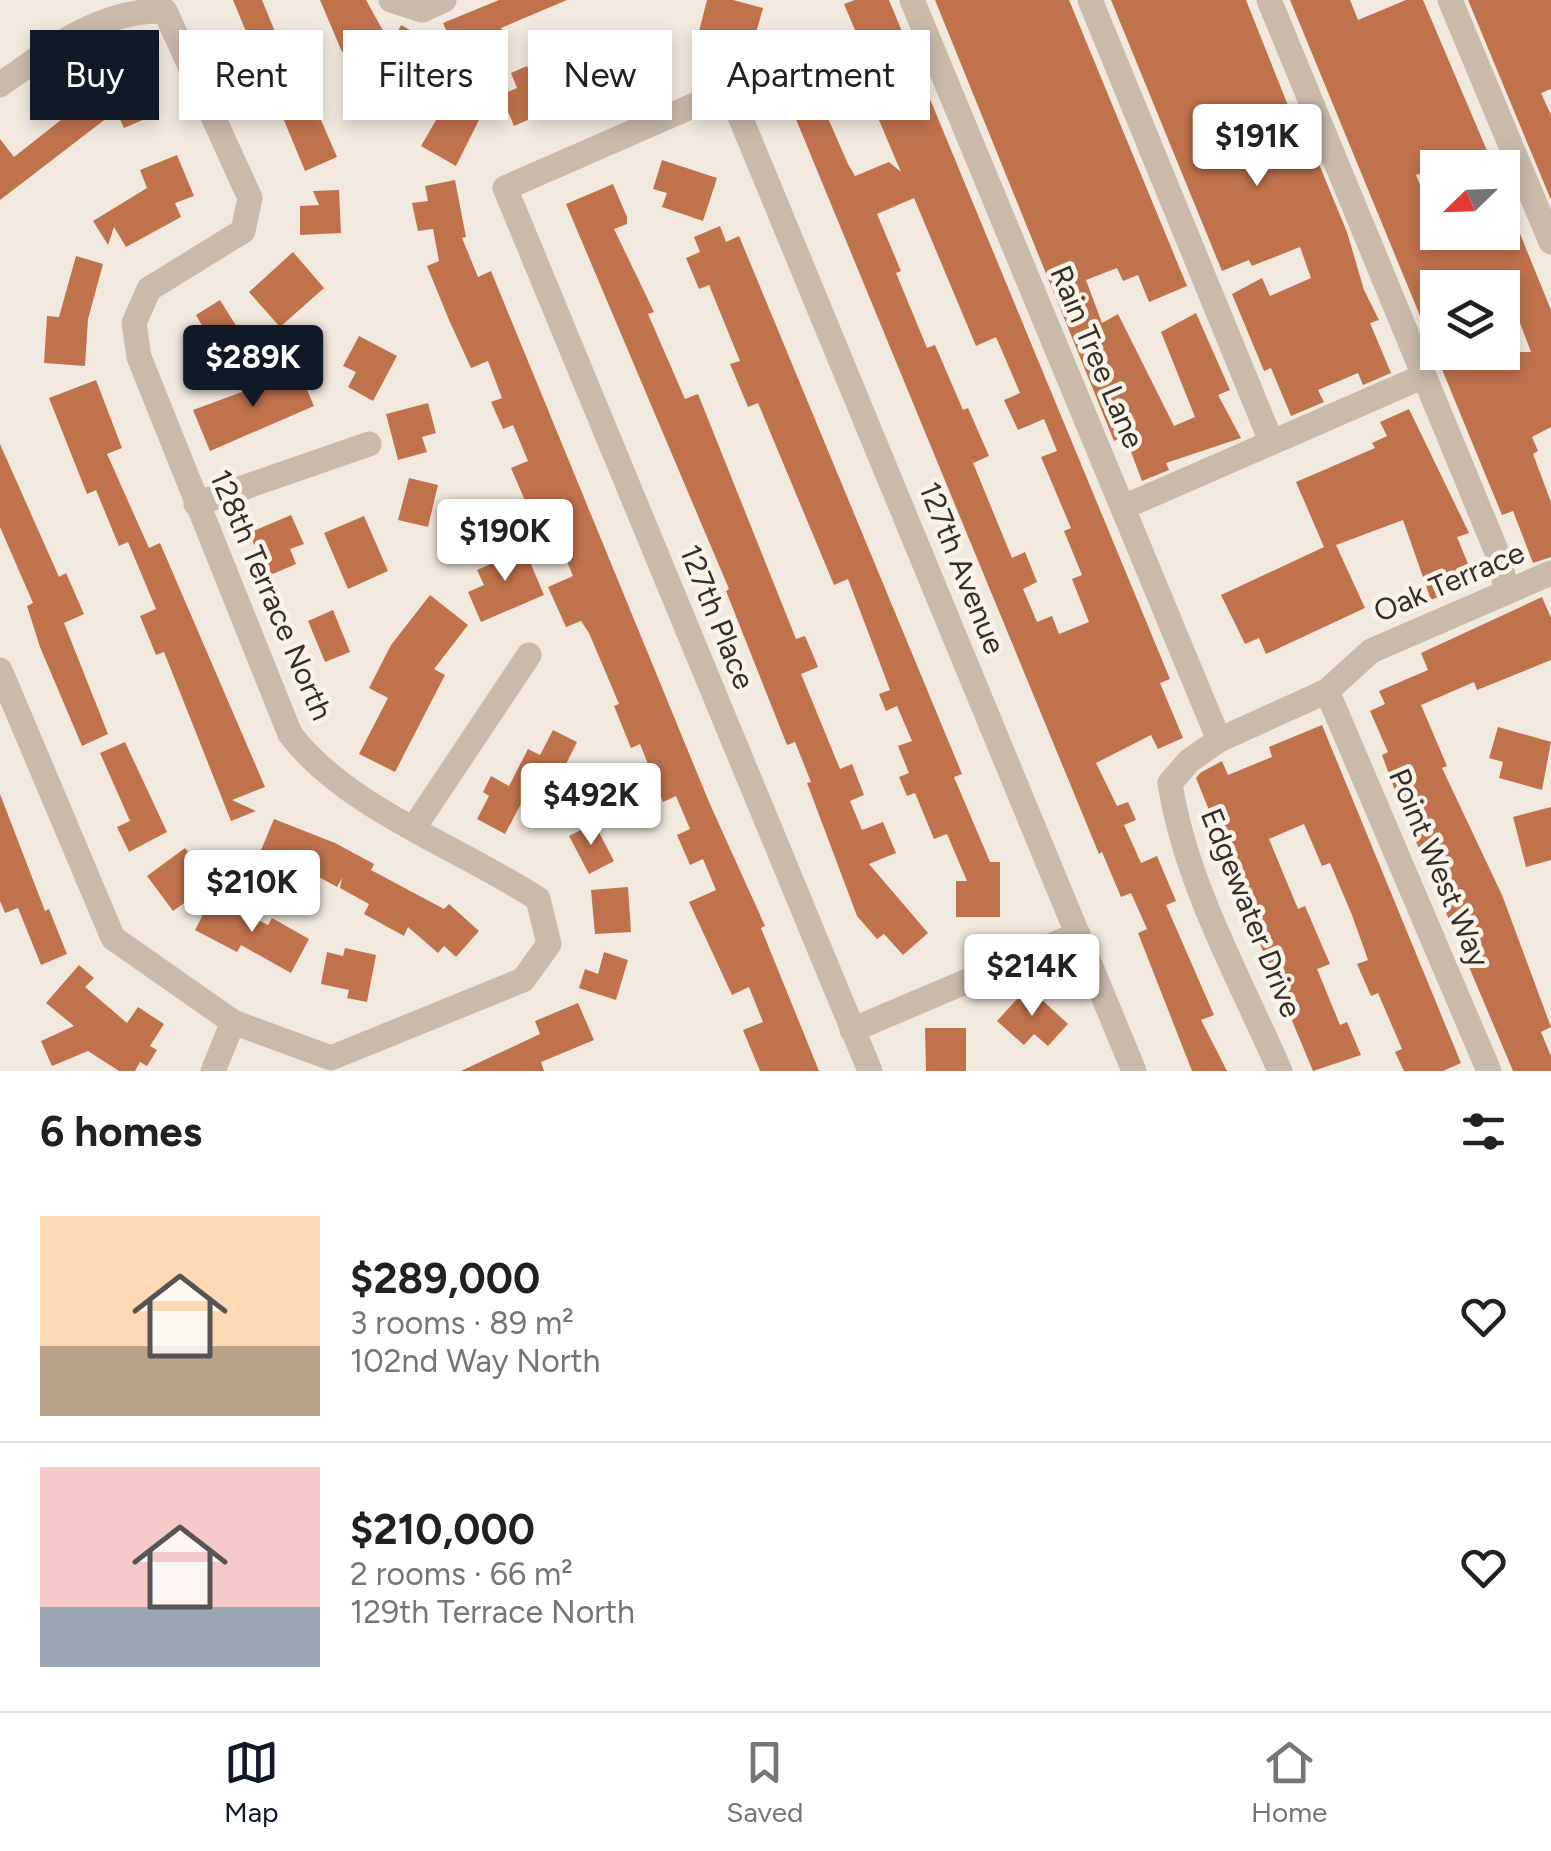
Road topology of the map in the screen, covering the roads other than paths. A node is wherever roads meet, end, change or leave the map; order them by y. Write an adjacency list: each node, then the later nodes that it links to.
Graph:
1 (391, 0): 2 (street)
2 (444, 0)
3 (912, 0): 14 (street, Rain Tree Lane)
4 (1090, 0): 11 (street)
5 (1269, 0): 10 (street)
6 (1450, 0): 9 (street)
7 (0, 85): 13 (street, 128th Terrace North)
8 (506, 188): 22 (street, 127th Avenue); 24 (street, 127th Place)
9 (1551, 242)
10 (1424, 376): 11 (street); 16 (street)
11 (1271, 441): 14 (street)
12 (369, 444): 13 (street)
13 (196, 504): 21 (street, 128th Terrace North)
14 (1124, 507): 20 (street, Rain Tree Lane)
15 (1551, 573): 16 (street, Oak Terrace)
16 (1507, 592): 19 (street, Oak Terrace)
17 (530, 655): 21 (street)
18 (0, 670): 23 (street)
19 (1327, 691): 20 (street, Oak Terrace); 29 (street, Point West Way)
20 (1219, 740): 28 (street, Edgewater Drive)
21 (413, 829): 23 (street, 128th Terrace North)
22 (1078, 934): 24 (street); 27 (street, 127th Avenue)
23 (233, 1022): 25 (street)
24 (852, 1030): 26 (street, 127th Place)
25 (213, 1071)
26 (870, 1071)
27 (1134, 1071)
28 (1280, 1071)
29 (1489, 1071)

